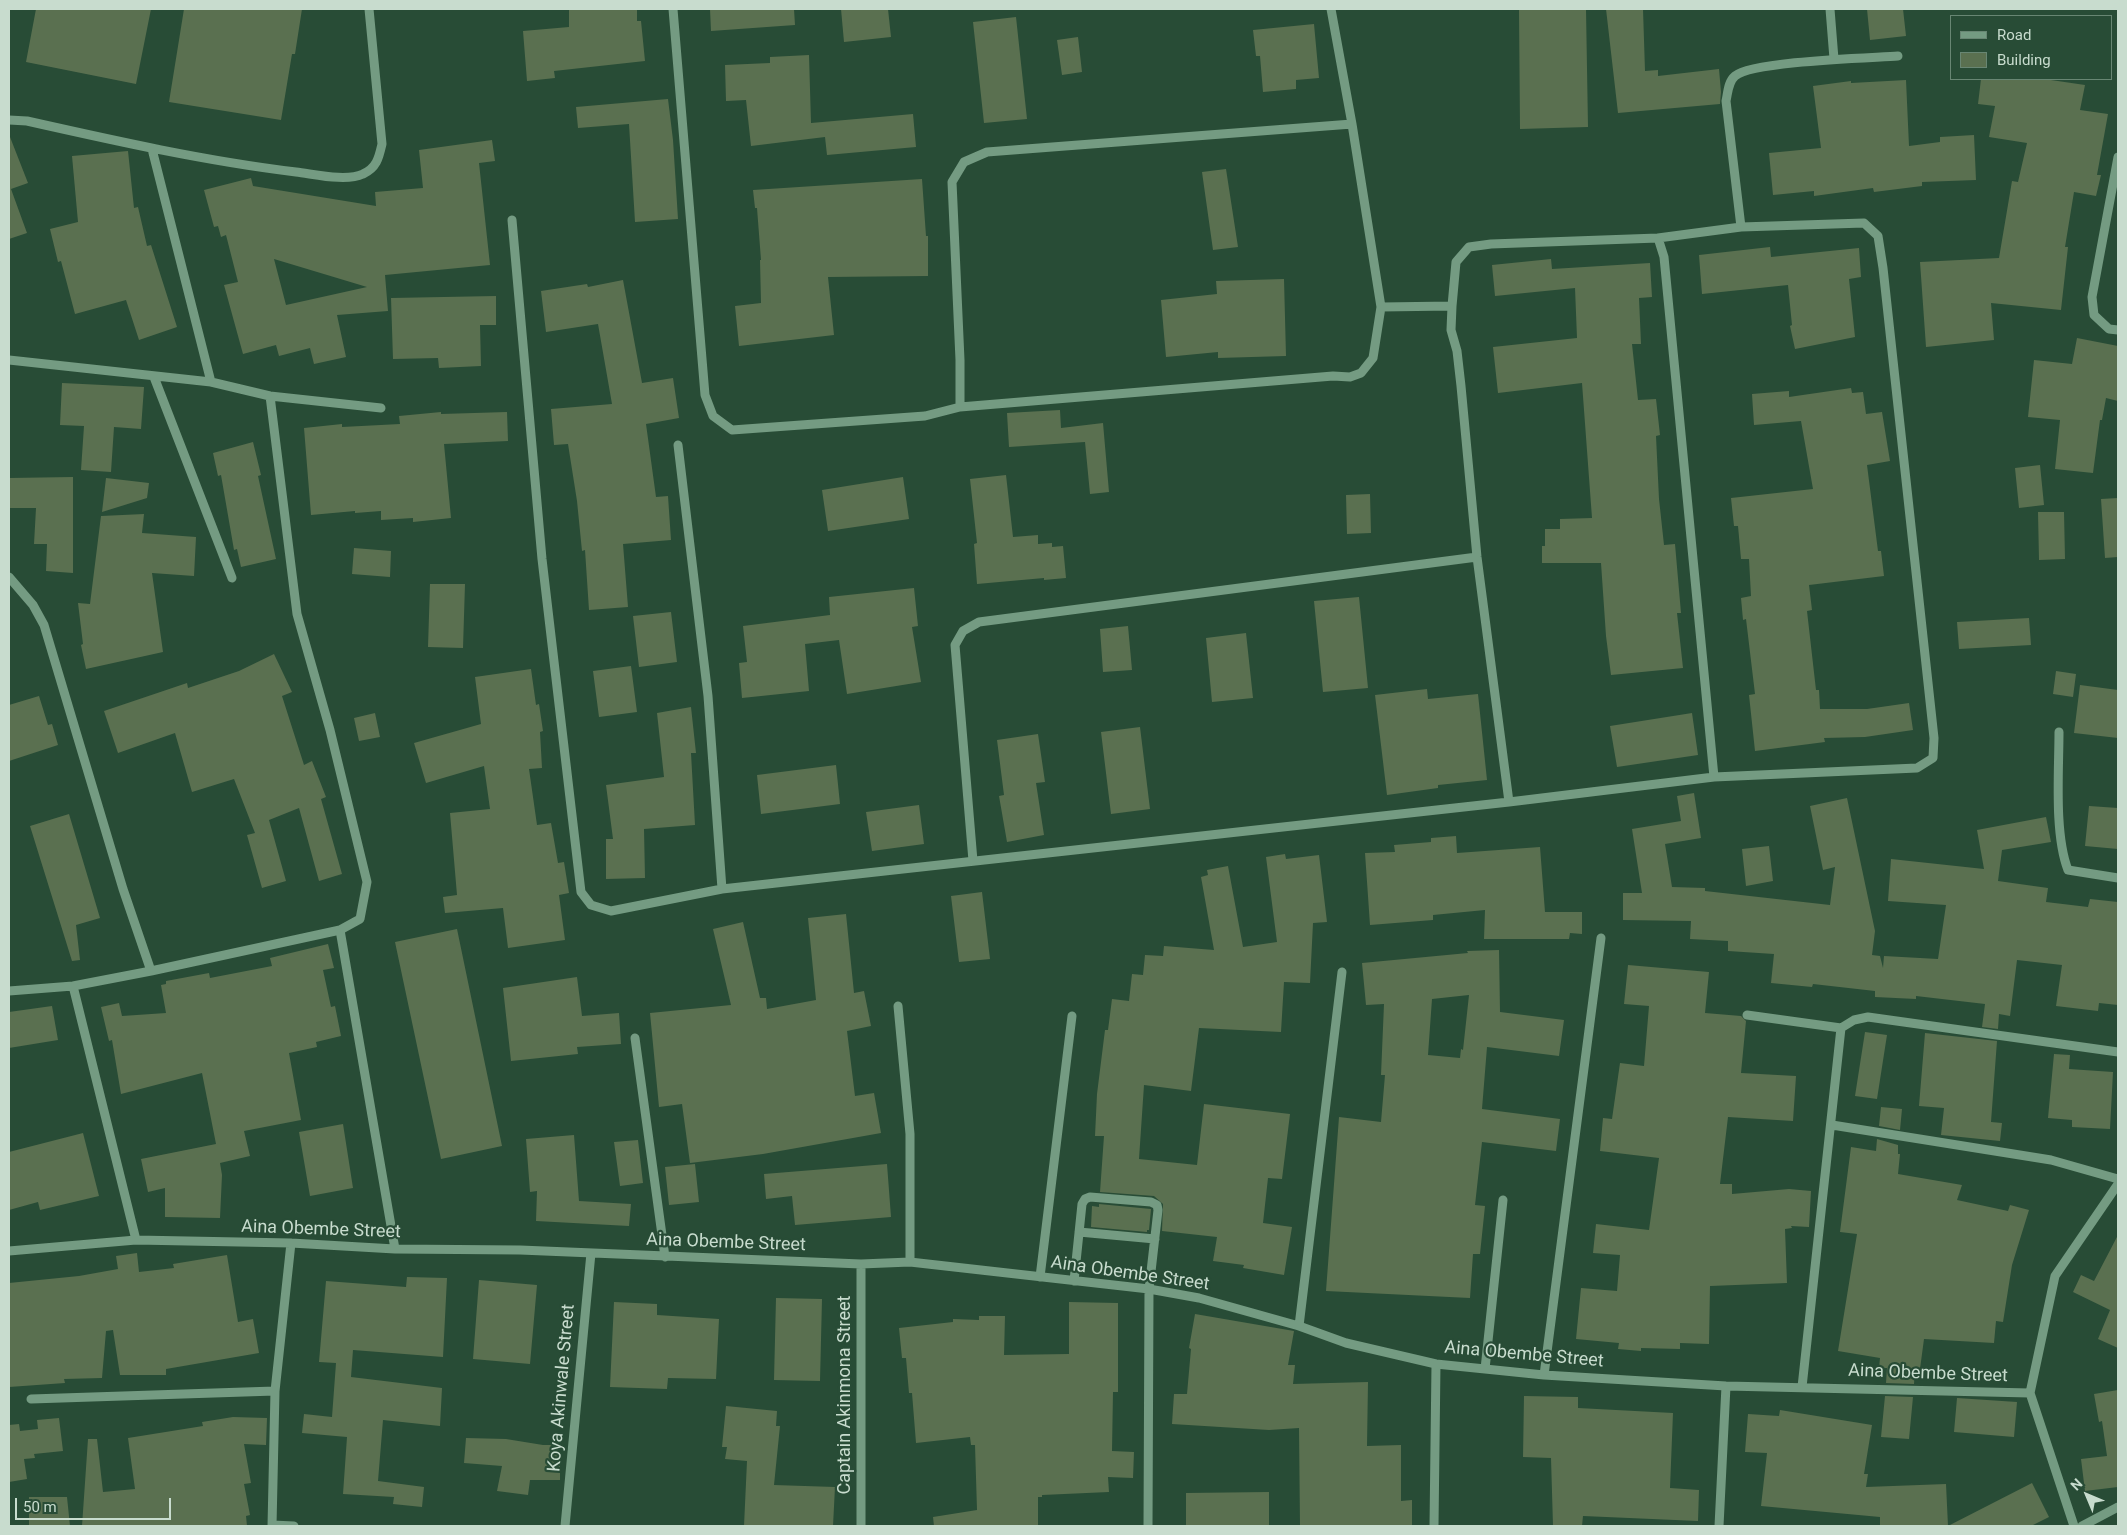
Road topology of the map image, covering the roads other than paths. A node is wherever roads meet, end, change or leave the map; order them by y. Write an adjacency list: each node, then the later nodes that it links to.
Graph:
1 (369, 9): 9 (street)
2 (673, 9): 21 (street)
3 (1331, 9): 8 (street)
4 (1830, 9): 6 (street)
5 (1898, 56): 6 (street)
6 (1834, 59): 12 (street)
7 (9, 120): 9 (street)
8 (1352, 124): 15 (street); 21 (street)
9 (152, 149): 19 (street)
10 (2118, 157): 16 (street)
11 (512, 220): 32 (street)
12 (1741, 227): 13 (street); 28 (street)
13 (1658, 238): 14 (street); 28 (street)
14 (1452, 306): 15 (street); 24 (street)
15 (1381, 307): 21 (street)
16 (2118, 330)
17 (9, 360): 18 (street)
18 (154, 377): 19 (street); 26 (street)
19 (211, 382): 20 (street)
20 (270, 396): 22 (street); 33 (street)
21 (960, 407)
22 (382, 408)
23 (678, 445): 32 (street)
24 (1477, 557): 29 (street); 30 (street)
25 (9, 577): 35 (street)
26 (232, 578)
27 (2059, 732): 31 (street)
28 (1714, 777): 29 (street)
29 (1509, 802): 30 (street)
30 (973, 860): 32 (street)
31 (2118, 878)
32 (722, 888)
33 (340, 930): 35 (street); 53 (street)
34 (1602, 938): 65 (street)
35 (151, 971): 37 (street)
36 (1342, 972): 62 (street)
37 (73, 986): 38 (street); 51 (street)
38 (9, 990)
39 (898, 1006): 57 (street)
40 (1747, 1015): 42 (street)
41 (1072, 1016): 59 (street)
42 (1842, 1028): 44 (street); 45 (street)
43 (635, 1038): 56 (street)
44 (2118, 1052)
45 (1832, 1125): 46 (street); 67 (street)
46 (2118, 1179)
47 (2118, 1184): 69 (street)
48 (1503, 1200): 64 (street)
49 (1079, 1232): 50 (street); 50 (street); 60 (street)
50 (1155, 1239): 61 (street)
51 (136, 1240): 52 (street, Aina Obembe Street); 54 (street, Aina Obembe Street)
52 (291, 1243): 53 (street, Aina Obembe Street); 68 (street)
53 (395, 1249): 55 (street, Aina Obembe Street)
54 (9, 1251)
55 (590, 1253): 56 (street, Aina Obembe Street); 74 (street, Koya Akinwale Street)
56 (665, 1257): 58 (street, Aina Obembe Street)
57 (910, 1262): 58 (street, Aina Obembe Street); 59 (street, Aina Obembe Street)
58 (861, 1264): 75 (street, Captain Akinmona Street)
59 (1040, 1277): 60 (street, Aina Obembe Street)
60 (1074, 1281): 61 (street, Aina Obembe Street)
61 (1149, 1289): 62 (street, Aina Obembe Street); 76 (street)
62 (1299, 1326): 63 (street, Aina Obembe Street)
63 (1436, 1364): 64 (street, Aina Obembe Street); 77 (street)
64 (1485, 1369): 65 (street, Aina Obembe Street)
65 (1544, 1375): 66 (street, Aina Obembe Street)
66 (1726, 1386): 67 (street, Aina Obembe Street); 78 (street)
67 (1802, 1387): 69 (street, Aina Obembe Street)
68 (275, 1392): 70 (street); 72 (street)
69 (2030, 1393): 79 (street)
70 (31, 1399)
71 (2118, 1507): 80 (street)
72 (272, 1526): 73 (street)
73 (294, 1526)
74 (566, 1526)
75 (860, 1526)
76 (1148, 1526)
77 (1434, 1526)
78 (1718, 1526)
79 (2074, 1526)
80 (2082, 1526)

